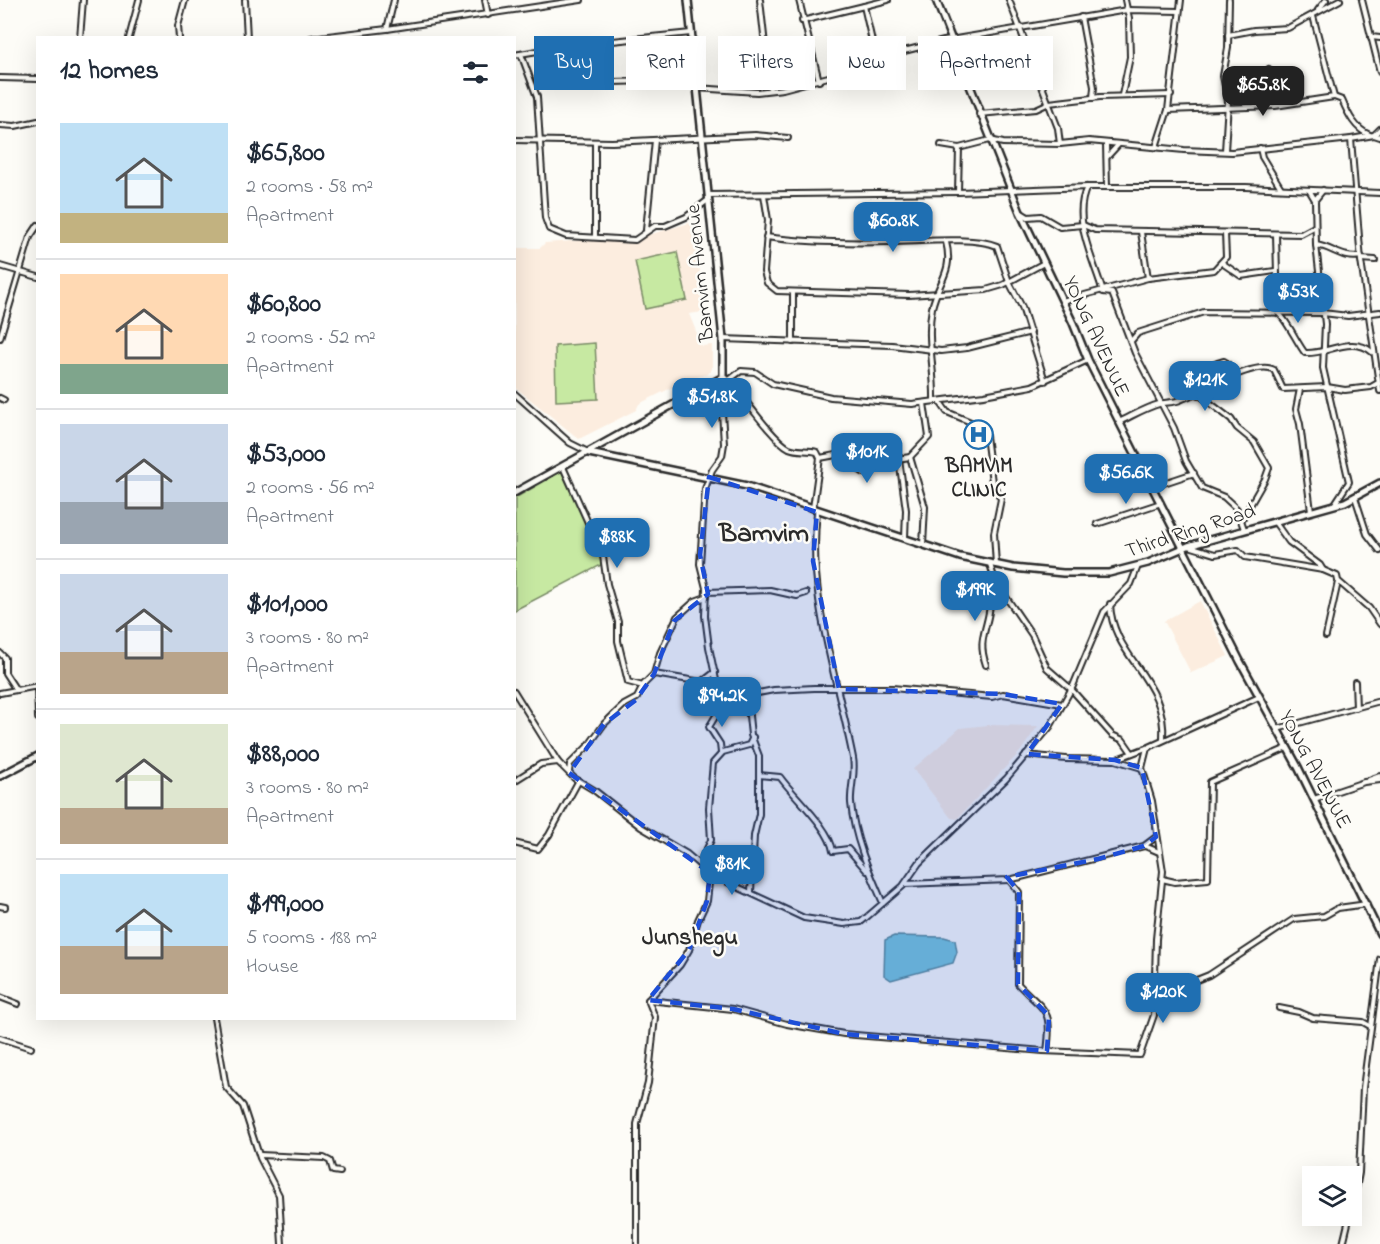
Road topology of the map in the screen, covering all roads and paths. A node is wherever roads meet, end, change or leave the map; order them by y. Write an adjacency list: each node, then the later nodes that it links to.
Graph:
1 (83, 0): 32 (street)
2 (139, 0): 33 (street)
3 (185, 0): 34 (street)
4 (245, 0): 35 (street)
5 (394, 0): 28 (street)
6 (485, 0): 24 (street)
7 (581, 0): 24 (street)
8 (688, 0): 30 (street, Bamvim Avenue)
9 (760, 0): 38 (street)
10 (799, 0): 27 (street)
11 (888, 0): 20 (street)
12 (936, 0): 40 (street, YONG AVENUE)
13 (1010, 0): 29 (street)
14 (1125, 0): 21 (street)
15 (1181, 0): 23 (street)
16 (1229, 0): 31 (street)
17 (1326, 0): 22 (street)
18 (1340, 0): 22 (street)
19 (1362, 0): 42 (street)
20 (864, 6): 27 (street); 39 (street)
21 (1127, 10): 23 (street); 26 (street); 58 (street)
22 (1318, 10): 25 (street)
23 (1179, 11): 59 (street)
24 (488, 15): 28 (street)
25 (1312, 16): 31 (street); 61 (street)
26 (1081, 17): 29 (street); 55 (street)
27 (802, 21): 53 (street)
28 (387, 29): 36 (street)
29 (1021, 29): 41 (street); 63 (street)
30 (691, 33): 37 (street, Bamvim Avenue); 46 (street)
31 (1228, 35): 65 (street)
32 (80, 36)
33 (130, 36)
34 (179, 36)
35 (247, 36)
36 (331, 36)
37 (691, 36)
38 (764, 36)
39 (871, 36)
40 (949, 36)
41 (983, 36)
42 (1371, 37): 43 (street); 45 (street)
43 (1380, 38)
44 (1380, 44): 45 (street)
45 (1374, 50): 49 (street)
46 (521, 54): 47 (street); 79 (street)
47 (516, 55)
48 (1269, 69): 64 (street)
49 (1380, 72)
50 (0, 78): 52 (street)
51 (827, 78): 53 (street)
52 (36, 79)
53 (819, 81): 54 (street)
54 (815, 82)
55 (1094, 87): 60 (street); 62 (street)
56 (696, 90): 73 (street, Bamvim Avenue)
57 (970, 90): 67 (street, YONG AVENUE)
58 (1122, 95): 59 (street); 60 (street)
59 (1171, 95): 66 (street)
60 (1100, 97): 62 (street)
61 (1334, 97): 64 (street); 71 (street)
62 (1093, 98): 63 (street)
63 (1049, 103): 67 (street); 81 (street)
64 (1271, 106): 65 (street)
65 (1226, 109): 66 (street); 88 (street)
66 (1168, 110): 85 (street)
67 (980, 114): 78 (street, YONG AVENUE)
68 (36, 121): 69 (street)
69 (0, 125)
70 (1380, 129): 71 (street)
71 (1372, 135): 72 (street); 75 (street)
72 (1380, 137)
73 (701, 138): 74 (street); 77 (street); 100 (street, Bamvim Avenue)
74 (788, 138)
75 (1351, 139): 87 (street); 96 (street)
76 (516, 140): 79 (street)
77 (655, 140): 80 (street); 106 (street)
78 (990, 140): 81 (street); 86 (street); 93 (street, YONG AVENUE)
79 (541, 141): 80 (street); 110 (street)
80 (595, 142): 110 (street)
81 (1060, 144): 82 (street)
82 (1106, 144): 83 (street); 89 (street)
83 (1118, 144): 85 (street); 89 (street)
84 (941, 145): 86 (street)
85 (1155, 147): 88 (street)
86 (959, 148): 97 (street)
87 (1260, 148): 88 (street); 92 (street)
88 (1225, 151)
89 (1106, 157): 91 (street)
90 (1088, 187): 91 (street); 93 (street); 103 (street)
91 (1107, 187): 92 (street)
92 (1281, 188): 94 (street)
93 (1011, 190): 97 (street); 102 (street, YONG AVENUE)
94 (1308, 190): 95 (street); 101 (street)
95 (1323, 190): 96 (street); 101 (street)
96 (1356, 190): 98 (street); 114 (street)
97 (958, 192): 99 (street)
98 (1380, 193)
99 (764, 195): 100 (street); 111 (street)
100 (707, 197): 106 (street); 136 (street, Bamvim Avenue)
101 (1315, 200): 104 (street)
102 (1020, 212): 103 (street); 116 (street, YONG AVENUE)
103 (1083, 225): 107 (street); 126 (street)
104 (1314, 226): 109 (street); 113 (street)
105 (36, 228): 120 (street)
106 (646, 231): 110 (street)
107 (1141, 232): 108 (street); 122 (street)
108 (1225, 232): 109 (street); 117 (street)
109 (1276, 234): 119 (street)
110 (595, 237)
111 (766, 237): 112 (street); 124 (street)
112 (946, 242): 123 (street); 125 (street)
113 (1316, 245): 114 (street); 129 (street)
114 (1361, 258): 115 (street); 131 (street)
115 (1375, 260)
116 (1044, 263): 123 (street); 127 (street, YONG AVENUE)
117 (1222, 263): 119 (street); 122 (street)
118 (0, 266): 120 (street)
119 (1275, 271): 130 (street)
120 (19, 273): 121 (street); 135 (street)
121 (36, 277)
122 (1148, 278): 126 (street)
123 (1009, 282): 125 (street); 133 (street)
124 (793, 292): 125 (street); 138 (street)
125 (938, 292): 139 (street)
126 (1103, 292): 127 (street); 132 (street)
127 (1062, 300): 142 (street, YONG AVENUE)
128 (1380, 312): 131 (street)
129 (1323, 313): 130 (street); 131 (street); 140 (street)
130 (1278, 314): 134 (street); 140 (street)
131 (1368, 314): 141 (street)
132 (1126, 329): 134 (street); 137 (street)
133 (1031, 332): 139 (street); 146 (street)
134 (1138, 333): 137 (street)
135 (0, 338)
136 (723, 339): 138 (street); 144 (street, Bamvim Avenue)
137 (1131, 341): 155 (street)
138 (793, 342): 139 (street)
139 (930, 350): 153 (street)
140 (1324, 351): 141 (street); 148 (street)
141 (1373, 352): 143 (street)
142 (1088, 360): 146 (street); 156 (street, YONG AVENUE)
143 (1378, 369): 147 (street)
144 (724, 379): 154 (street); 157 (street); 158 (street); 163 (street)
145 (1228, 379): 149 (street); 151 (street); 151 (street)
146 (1045, 381): 153 (street)
147 (1378, 383): 148 (street); 150 (street)
148 (1327, 387): 149 (street); 169 (street)
149 (1300, 389): 171 (street)
150 (1380, 391)
151 (1193, 393): 155 (street); 173 (street)
152 (516, 395): 157 (street)
153 (937, 401): 154 (street); 180 (street)
154 (924, 403): 159 (street)
155 (1159, 404): 156 (street); 162 (street)
156 (1119, 422): 165 (street, YONG AVENUE)
157 (589, 453): 161 (street); 163 (street, Third Ring Road)
158 (820, 458): 160 (street); 170 (street)
159 (910, 458): 160 (street); 177 (street)
160 (899, 459): 176 (street)
161 (563, 467): 166 (street); 196 (street)
162 (1194, 473): 165 (street); 173 (street)
163 (709, 477): 170 (street, Third Ring Road); 186 (street)
164 (1380, 483): 167 (street, Third Ring Road)
165 (1152, 486): 168 (street, YONG AVENUE)
166 (516, 492)
167 (1355, 497): 169 (street, Third Ring Road); 179 (street)
168 (1161, 503): 174 (street); 178 (street, YONG AVENUE)
169 (1334, 505): 171 (street, Third Ring Road)
170 (815, 511): 176 (street, Third Ring Road); 197 (street)
171 (1311, 511): 172 (street, Third Ring Road)
172 (1274, 520): 175 (street, Third Ring Road); 182 (street)
173 (1241, 521): 175 (street)
174 (1096, 524)
175 (1244, 529): 178 (street, Third Ring Road)
176 (905, 540): 177 (street, Third Ring Road)
177 (923, 546): 180 (street, Third Ring Road)
178 (1186, 547): 181 (street, Third Ring Road); 182 (street); 203 (street, YONG AVENUE)
179 (1380, 551)
180 (993, 564): 181 (street, Third Ring Road); 183 (street)
181 (1138, 566): 187 (street)
182 (1323, 570): 184 (street)
183 (993, 577): 191 (street); 198 (street)
184 (1338, 581): 188 (street); 189 (street)
185 (807, 593): 186 (street)
186 (706, 595): 192 (street); 193 (street)
187 (1110, 604): 198 (street); 210 (street)
188 (1380, 624)
189 (1326, 636)
190 (0, 653): 199 (street)
191 (986, 665)
192 (715, 672): 193 (street); 204 (street)
193 (654, 674): 196 (street)
194 (1355, 682): 207 (street)
195 (36, 686): 199 (street)
196 (643, 686): 219 (street)
197 (839, 688): 202 (street); 206 (street); 233 (street)
198 (1071, 689): 206 (street); 213 (street)
199 (16, 690): 200 (street)
200 (0, 693)
201 (516, 695): 218 (street)
202 (747, 697): 204 (street); 209 (street)
203 (1259, 697): 208 (street, YONG AVENUE); 210 (street)
204 (726, 699): 214 (street)
205 (1380, 701): 207 (street)
206 (1062, 704): 215 (street)
207 (1356, 708): 208 (street)
208 (1277, 729): 212 (street, YONG AVENUE)
209 (753, 737): 214 (street); 222 (street)
210 (1163, 740): 211 (street)
211 (1147, 748): 213 (street); 220 (street)
212 (1287, 748): 227 (street, YONG AVENUE); 235 (street)
213 (1132, 753): 217 (street)
214 (721, 754): 232 (street)
215 (1026, 755): 217 (street); 236 (street)
216 (36, 757): 223 (street)
217 (1115, 760): 220 (street)
218 (559, 764): 219 (street); 221 (street); 225 (street)
219 (570, 764): 221 (street)
220 (1142, 768): 228 (street)
221 (568, 773): 226 (street)
222 (759, 774): 233 (street); 237 (street)
223 (0, 776)
224 (1380, 778): 227 (street)
225 (516, 780)
226 (578, 782): 229 (street); 232 (street)
227 (1314, 799): 239 (street, YONG AVENUE)
228 (1156, 837): 230 (street); 231 (street)
229 (516, 844)
230 (1144, 846): 231 (street); 234 (street)
231 (1160, 853): 235 (street)
232 (709, 872): 237 (street); 244 (street)
233 (870, 874): 238 (street)
234 (1009, 879): 236 (street); 253 (street)
235 (1162, 879): 242 (street)
236 (905, 884): 238 (street)
237 (751, 892): 238 (street)
238 (883, 903)
239 (1367, 904): 240 (street, YONG AVENUE); 242 (street)
240 (1380, 934)
241 (1380, 959): 247 (street)
242 (1156, 987): 253 (street)
243 (0, 997): 245 (street)
244 (648, 1000): 253 (street); 259 (street)
245 (18, 1004)
246 (1279, 1008): 249 (street)
247 (1371, 1014): 249 (street); 250 (street)
248 (214, 1020): 254 (street)
249 (1363, 1022): 250 (street)
250 (1370, 1026): 255 (street)
251 (0, 1038): 252 (street)
252 (31, 1048)
253 (1047, 1051)
254 (260, 1155): 256 (street); 258 (street)
255 (1359, 1166)
256 (340, 1172)
257 (1348, 1226): 260 (street)
258 (282, 1244)
259 (638, 1244)
260 (1344, 1244)

